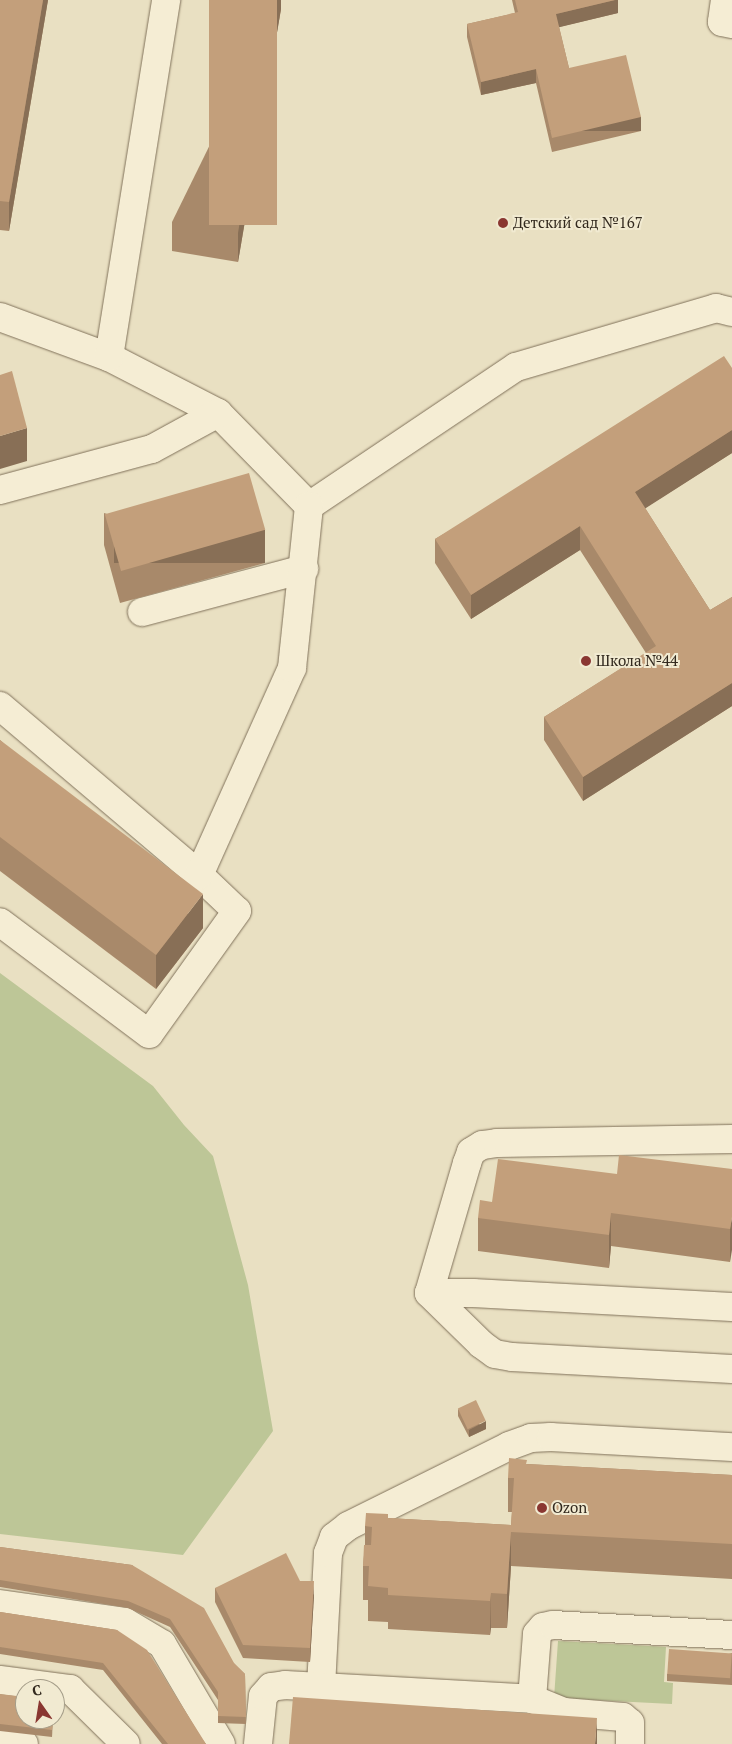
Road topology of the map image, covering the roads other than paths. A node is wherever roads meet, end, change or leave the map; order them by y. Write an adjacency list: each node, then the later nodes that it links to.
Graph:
1 (166, 0): 6 (lane)
2 (725, 0): 3 (lane)
3 (732, 24)
4 (732, 312): 9 (lane)
5 (0, 317): 6 (lane)
6 (109, 357): 7 (lane)
7 (218, 413): 8 (lane); 9 (lane)
8 (0, 490)
9 (309, 506): 10 (lane)
10 (304, 569): 11 (lane); 13 (lane)
11 (142, 612)
12 (0, 706): 13 (lane)
13 (199, 875): 14 (lane)
14 (0, 922)
15 (732, 1139): 16 (lane)
16 (429, 1293): 17 (lane); 18 (lane)
17 (732, 1308)
18 (732, 1369)
19 (732, 1447): 23 (lane)
20 (0, 1604): 28 (lane)
21 (732, 1635): 24 (lane)
22 (0, 1680): 27 (lane)
23 (320, 1687): 24 (lane); 29 (lane)
24 (532, 1699): 30 (lane)
25 (0, 1742): 26 (lane)
26 (24, 1744)
27 (126, 1744)
28 (221, 1744)
29 (258, 1744)
30 (630, 1744)

